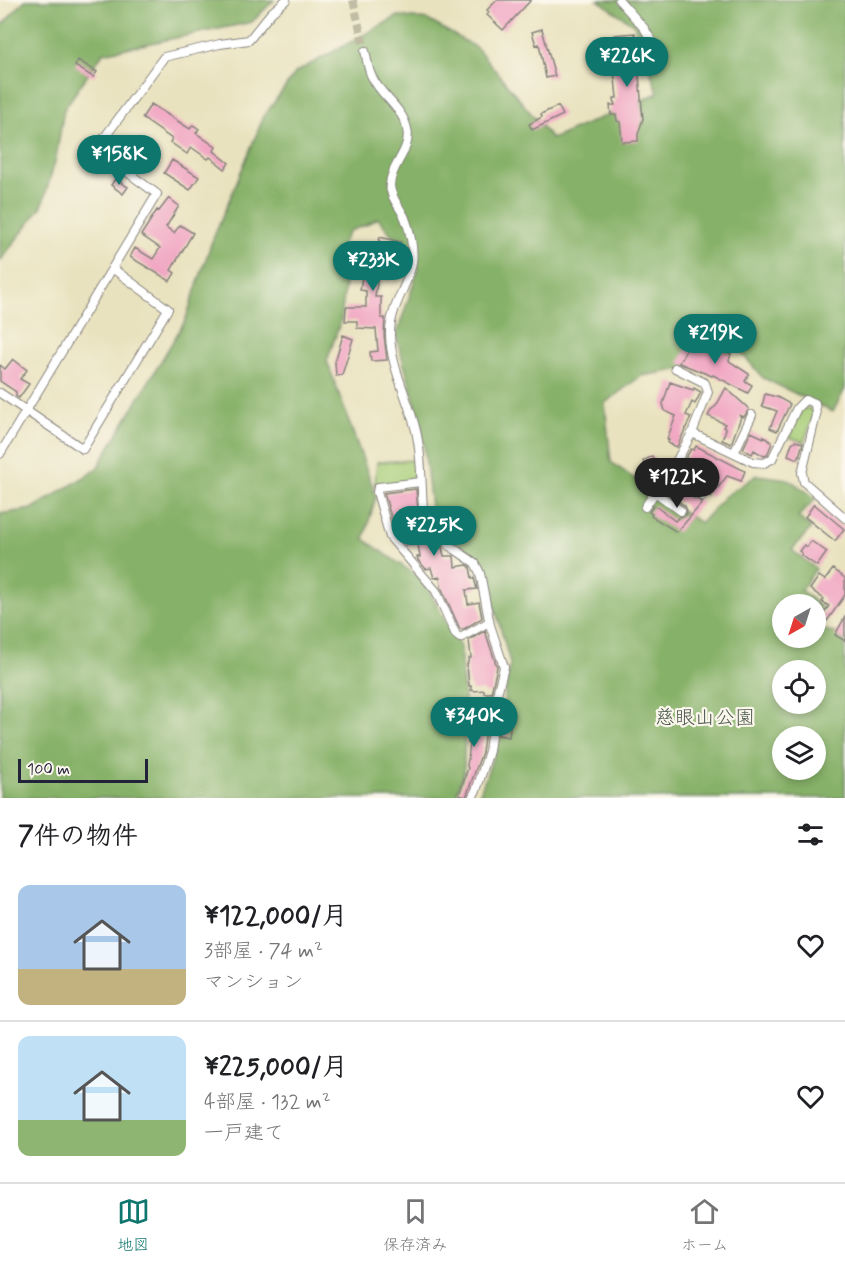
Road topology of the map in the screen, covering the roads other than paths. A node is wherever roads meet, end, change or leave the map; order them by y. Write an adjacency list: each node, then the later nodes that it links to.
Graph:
1 (286, 0): 5 (street)
2 (619, 0): 4 (street)
3 (365, 51): 14 (street)
4 (658, 51)
5 (112, 268): 8 (street); 8 (street)
6 (675, 368): 10 (street)
7 (0, 393): 8 (street)
8 (26, 410): 12 (street)
9 (752, 415): 11 (street)
10 (692, 433): 11 (street); 13 (street)
11 (734, 453): 19 (street)
12 (0, 454)
13 (669, 472): 15 (street); 16 (street)
14 (421, 482): 20 (street); 20 (street)
15 (655, 492): 17 (street); 18 (street)
16 (702, 496)
17 (645, 507)
18 (681, 511)
19 (845, 518)
20 (489, 622): 21 (street)
21 (472, 798)

